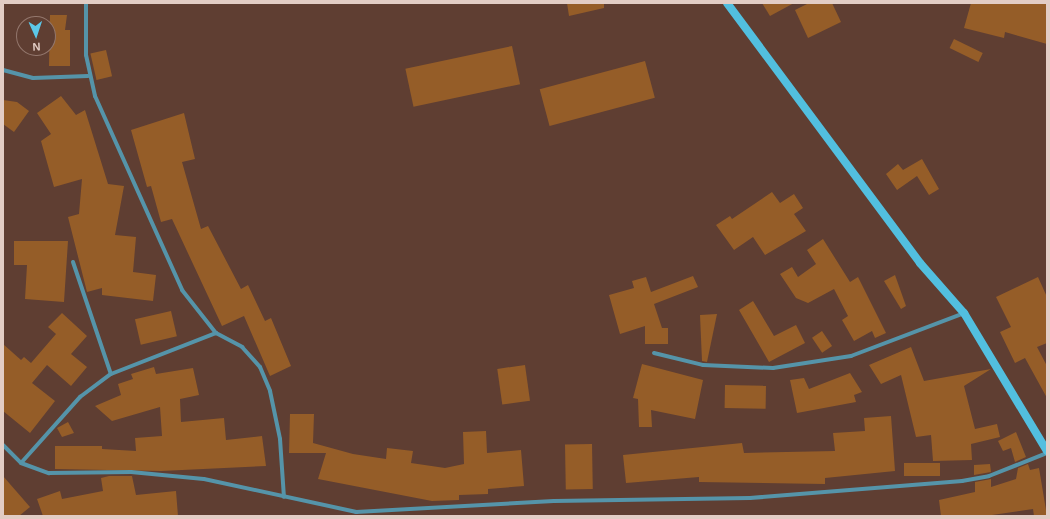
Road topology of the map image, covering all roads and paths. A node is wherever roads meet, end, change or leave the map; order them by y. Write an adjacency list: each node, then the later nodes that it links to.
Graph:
1 (86, 3): 4 (street)
2 (727, 3): 6 (main road)
3 (3, 70): 4 (street)
4 (88, 76): 7 (street)
5 (73, 262): 9 (street)
6 (964, 313): 8 (street); 11 (main road)
7 (216, 333): 9 (street); 13 (street)
8 (654, 353)
9 (111, 374): 12 (street)
10 (3, 445): 12 (street)
11 (1047, 452): 13 (street)
12 (21, 463): 13 (street)
13 (284, 498)

